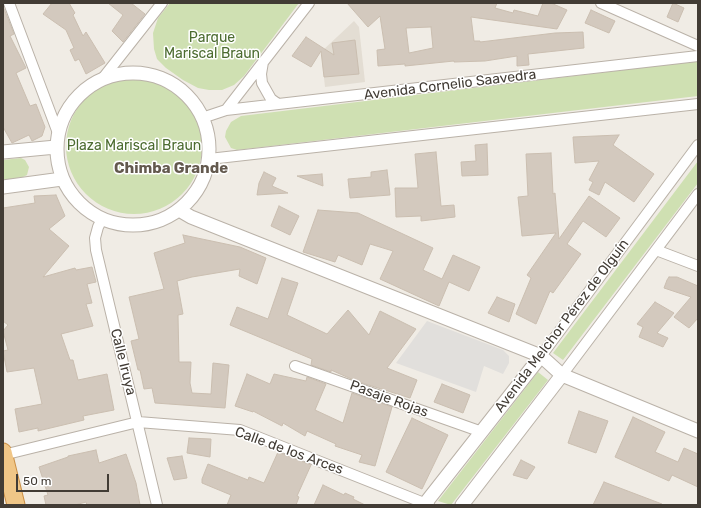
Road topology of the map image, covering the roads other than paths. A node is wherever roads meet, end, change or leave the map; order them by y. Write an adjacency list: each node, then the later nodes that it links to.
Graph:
1 (162, 3): 8 (street)
2 (308, 3): 7 (street)
3 (601, 3): 5 (street)
4 (12, 5): 13 (street)
5 (698, 46)
6 (698, 56): 9 (street, Avenida Cornelio Saavedra)
7 (264, 61): 9 (street); 11 (street)
8 (103, 78): 12 (street); 13 (street)
9 (278, 104): 11 (street, Avenida Cornelio Saavedra)
10 (698, 104): 17 (street)
11 (226, 110): 12 (street, Avenida Cornelio Saavedra)
12 (202, 118): 17 (street)
13 (58, 133): 15 (street)
14 (698, 145): 25 (street, Avenida Melchor Pérez de Olguín)
15 (56, 147): 16 (street); 18 (street)
16 (3, 152)
17 (209, 160): 21 (street)
18 (62, 179): 19 (street); 22 (street)
19 (3, 187)
20 (698, 194): 23 (street, Avenida Melchor Pérez de Olguín)
21 (179, 210): 22 (street); 25 (street)
22 (102, 219): 28 (street, Calle Iruya)
23 (656, 250): 24 (street); 27 (street, Avenida Melchor Pérez de Olguín)
24 (698, 266)
25 (541, 356): 27 (street); 30 (street, Avenida Melchor Pérez de Olguín)
26 (295, 366): 30 (street, Pasaje Rojas)
27 (562, 375): 29 (street); 35 (street, Avenida Melchor Pérez de Olguín)
28 (138, 422): 31 (street, Calle de los Arces); 32 (street, Calle de los Arces); 34 (street, Calle Iruya)
29 (698, 431)
30 (482, 432): 32 (street, Avenida Melchor Pérez de Olguín)
31 (3, 454): 33 (highway)
32 (426, 504)
33 (16, 505)
34 (157, 505)
35 (462, 505)

